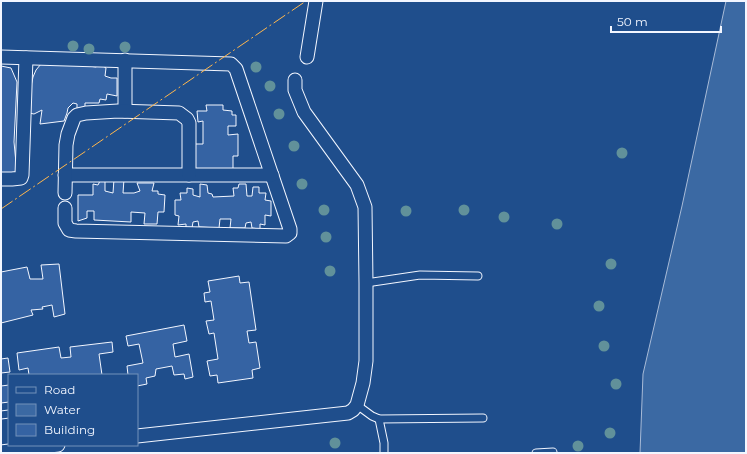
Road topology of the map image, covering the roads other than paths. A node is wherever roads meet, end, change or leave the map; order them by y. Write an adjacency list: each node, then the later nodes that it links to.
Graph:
1 (316, 1): 3 (street)
2 (1, 57): 4 (street)
3 (307, 57)
4 (26, 58): 5 (street); 11 (street)
5 (124, 60): 7 (street); 10 (street)
6 (295, 80): 15 (street)
7 (125, 111): 8 (street); 9 (street)
8 (65, 175): 9 (street); 12 (street)
9 (189, 175): 10 (street)
10 (272, 175): 13 (street)
11 (1, 179)
12 (65, 193)
13 (65, 208)
14 (478, 276): 15 (lane)
15 (366, 283): 16 (street)
16 (357, 405): 18 (lane); 19 (street)
17 (483, 418): 18 (lane)
18 (379, 420): 24 (lane)
19 (138, 436)
20 (40, 446): 21 (street)
21 (21, 447): 22 (street)
22 (1, 452)
23 (553, 452): 25 (lane)
24 (384, 453)
25 (536, 453)

